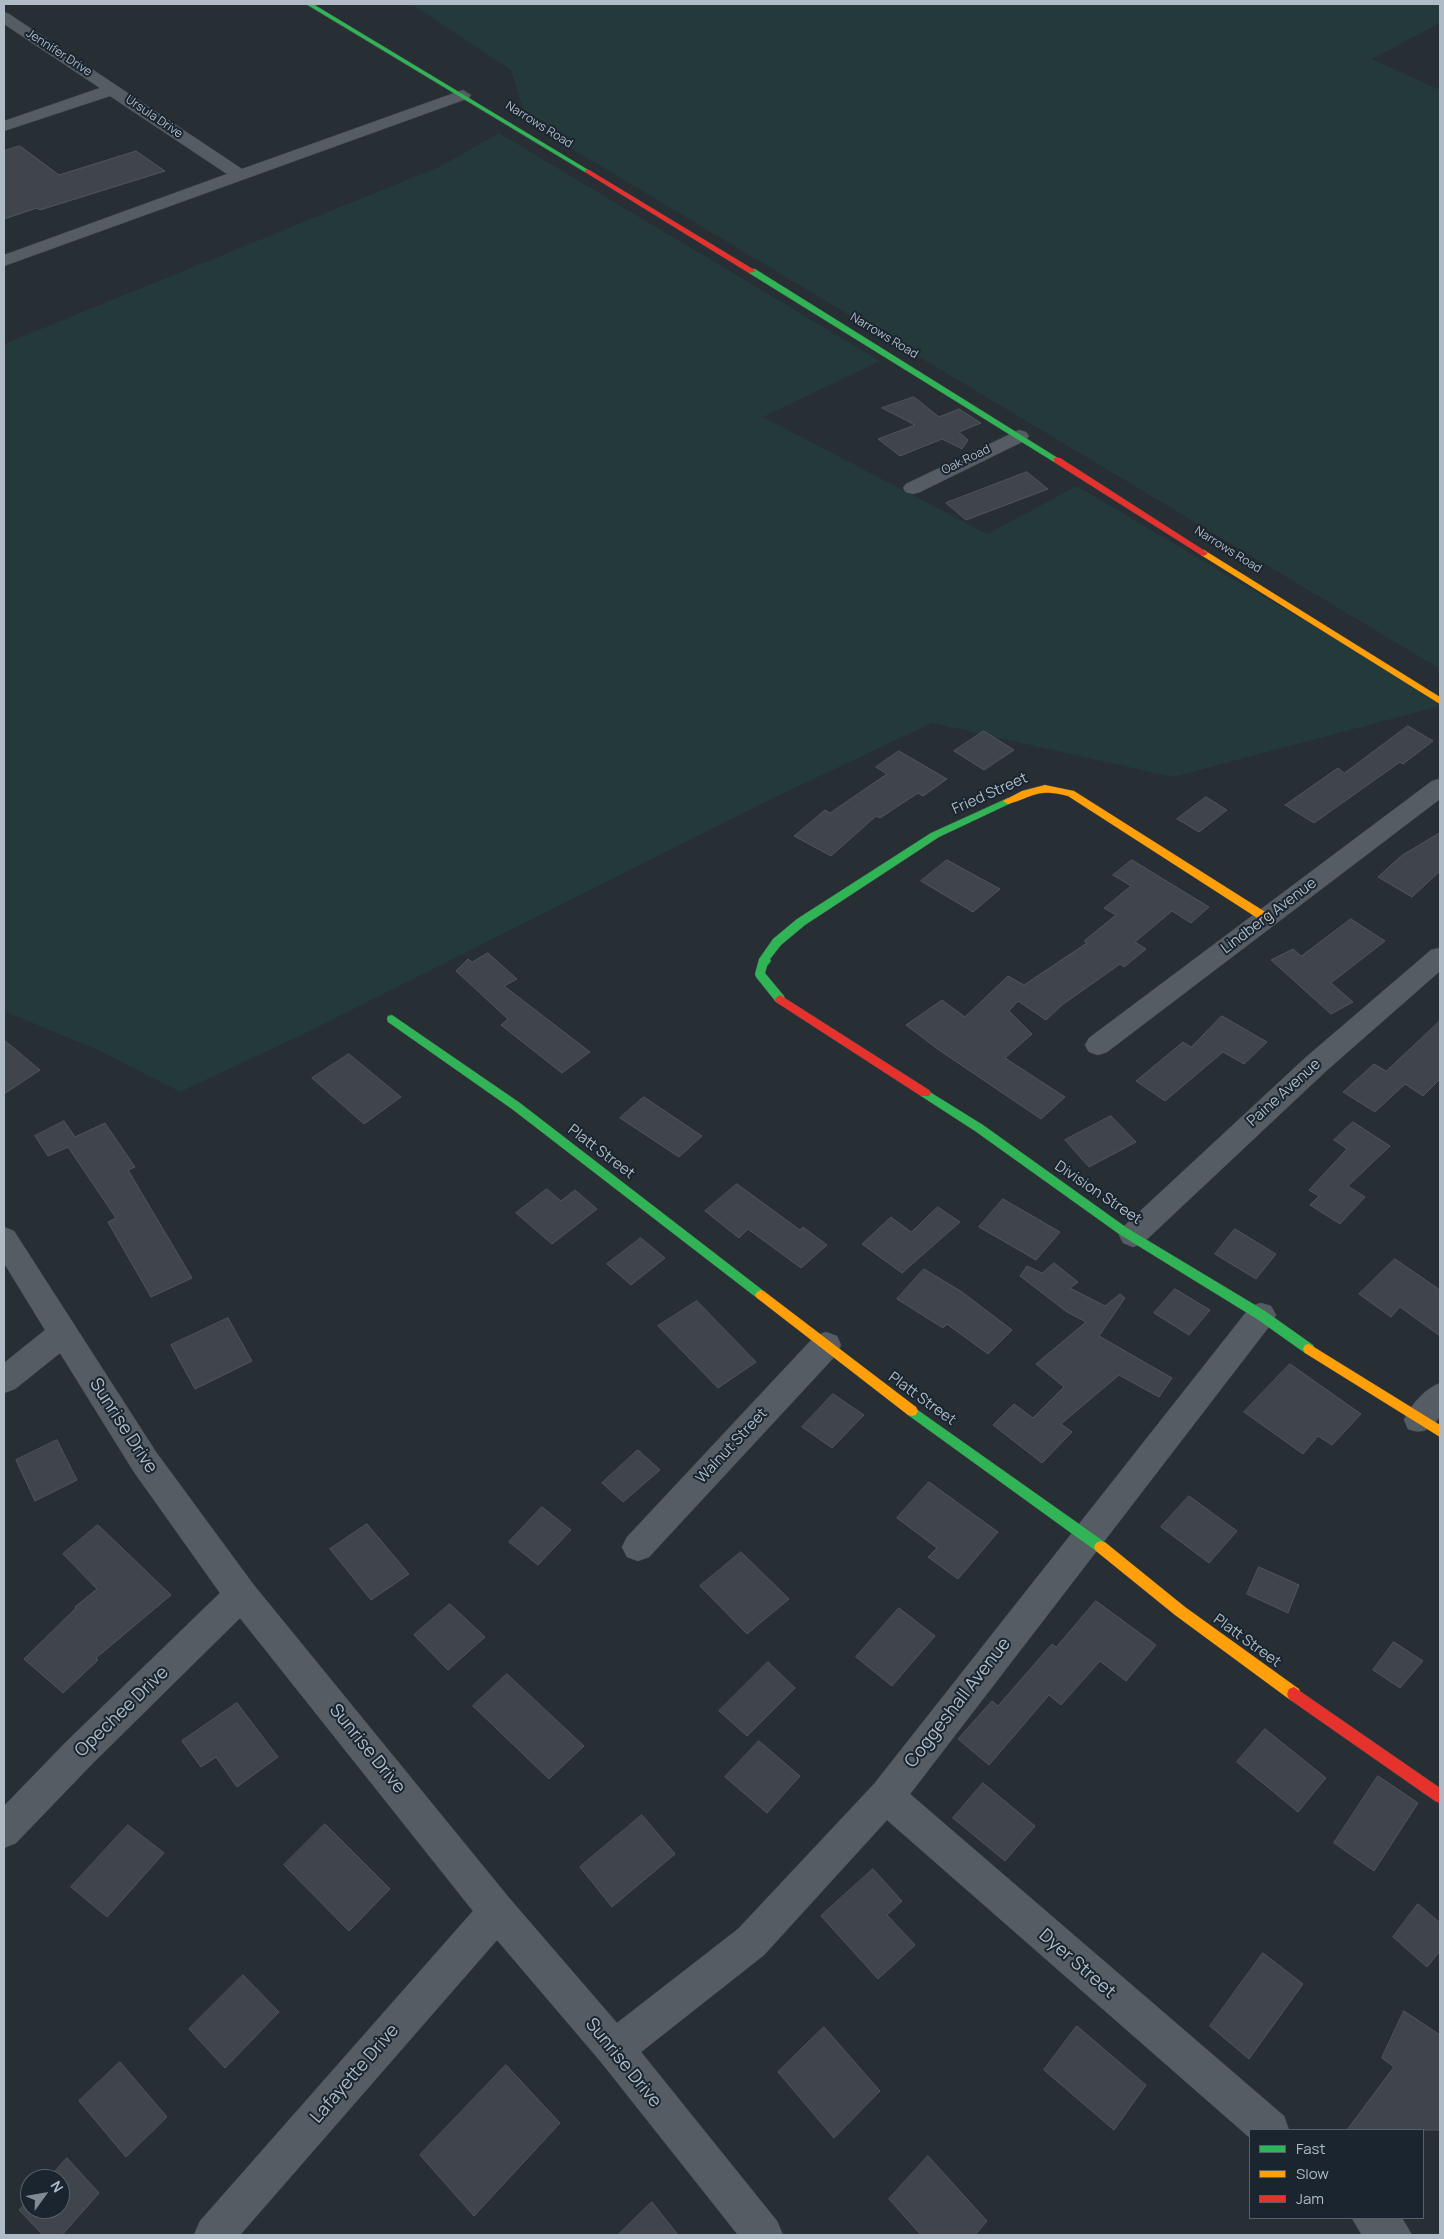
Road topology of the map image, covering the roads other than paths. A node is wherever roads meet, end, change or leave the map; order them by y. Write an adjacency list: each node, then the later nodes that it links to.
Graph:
1 (309, 4): 4 (street, Narrows Road)
2 (4, 17): 3 (street, Jennifer Drive)
3 (114, 89): 5 (street, Ursula Drive); 6 (street, Ursula Drive)
4 (463, 95): 6 (street); 8 (street, Narrows Road)
5 (4, 126)
6 (241, 176): 7 (street)
7 (4, 261)
8 (1019, 436): 9 (street, Oak Road); 10 (street, Narrows Road)
9 (913, 488)
10 (1440, 701)
11 (1440, 787): 12 (street, Lindberg Avenue)
12 (1266, 918): 14 (street, Fried Street); 16 (street, Lindberg Avenue)
13 (1440, 957): 17 (street, Paine Avenue)
14 (766, 960): 17 (street, Division Street)
15 (392, 1019): 21 (street, Platt Street)
16 (1098, 1045)
17 (1133, 1235): 19 (street, Division Street)
18 (4, 1239): 20 (street, Sunrise Drive)
19 (1260, 1315): 24 (street, Division Street); 25 (street, Coggeshall Avenue)
20 (64, 1332): 22 (street); 27 (street, Sunrise Drive)
21 (826, 1345): 25 (street, Platt Street); 26 (street, Walnut Street)
22 (4, 1380)
23 (1440, 1396): 24 (street)
24 (1430, 1426)
25 (1087, 1536): 28 (street, Coggeshall Avenue); 29 (street, Platt Street)
26 (638, 1547)
27 (241, 1596): 30 (street, Opechee Drive); 31 (street, Sunrise Drive)
28 (886, 1796): 32 (street, Coggeshall Avenue); 33 (street, Dyer Street)
29 (1440, 1796)
30 (4, 1831)
31 (497, 1912): 32 (street, Sunrise Drive); 35 (street, Lafayette Drive)
32 (614, 2049): 36 (street, Sunrise Drive)
33 (1269, 2129)
34 (1373, 2219): 37 (street)
35 (214, 2235)
36 (763, 2235)
37 (1392, 2235)

